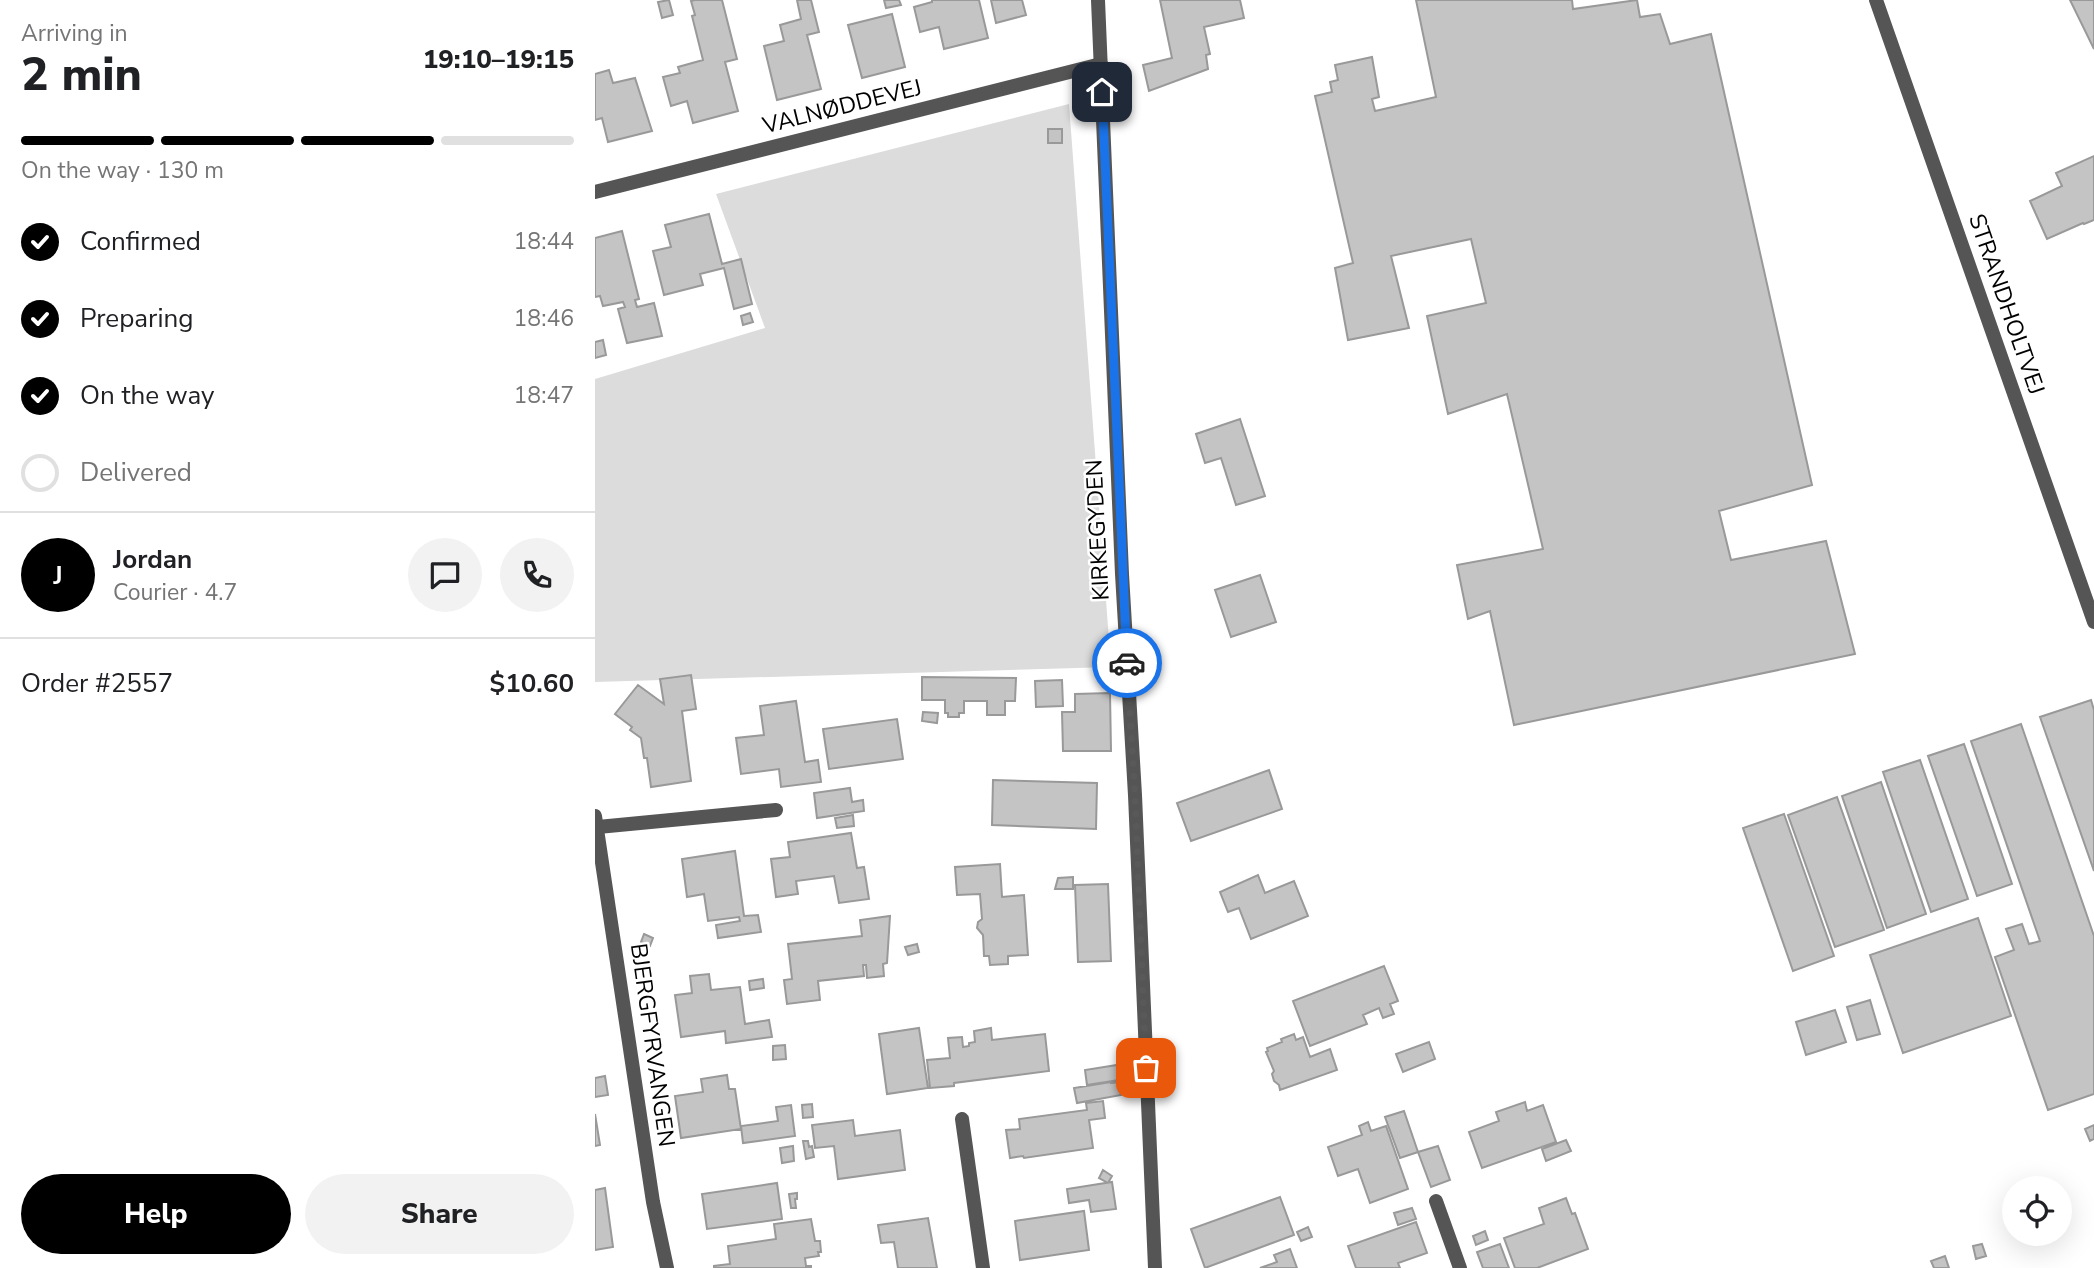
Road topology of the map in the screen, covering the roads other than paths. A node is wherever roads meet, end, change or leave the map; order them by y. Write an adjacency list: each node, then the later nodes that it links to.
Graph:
1 (1098, 0): 3 (street, KIRKEGYDEN)
2 (1877, 0): 5 (street, STRANDHOLTVEJ)
3 (1101, 64): 4 (street, VALNØDDEVEJ); 12 (street, KIRKEGYDEN)
4 (595, 192)
5 (2094, 622)
6 (776, 810): 7 (street, BJERGFYRVANGEN)
7 (596, 822): 10 (street, BJERGFYRVANGEN)
8 (961, 1119): 11 (street)
9 (1436, 1201): 13 (street)
10 (667, 1268)
11 (983, 1268)
12 (1155, 1268)
13 (1459, 1268)

